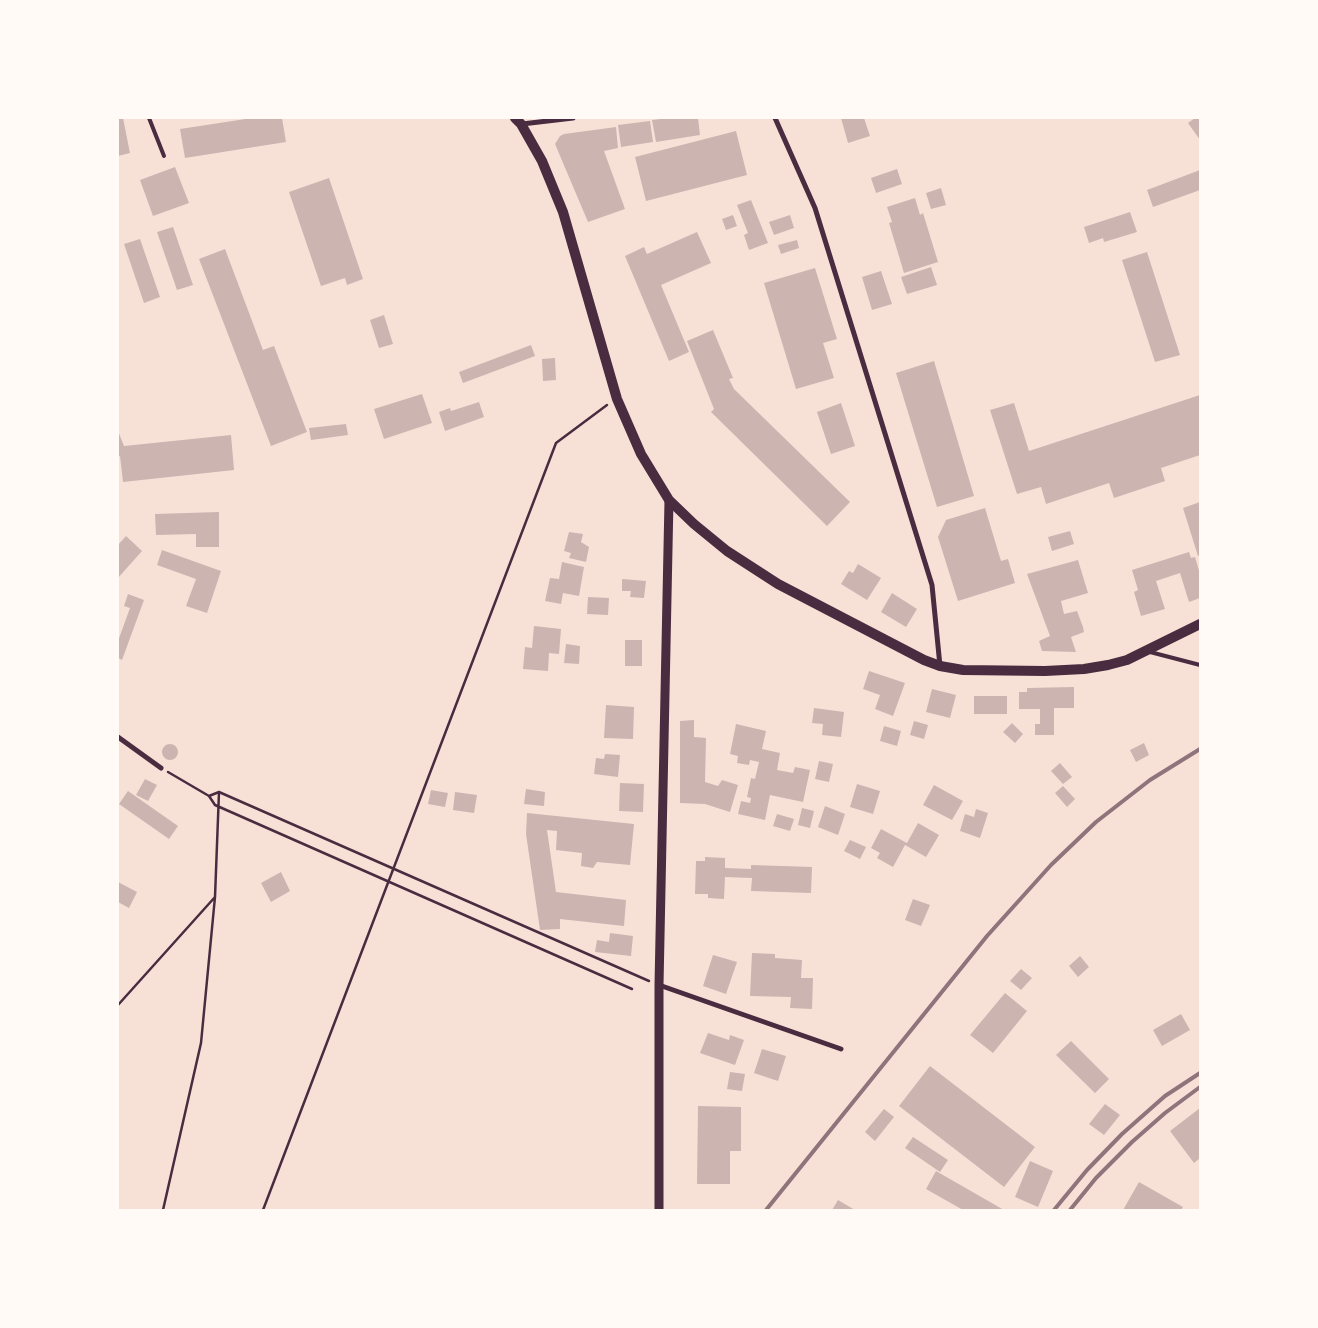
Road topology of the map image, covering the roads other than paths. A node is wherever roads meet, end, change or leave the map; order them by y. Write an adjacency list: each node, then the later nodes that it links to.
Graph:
1 (149, 118): 5 (lane)
2 (572, 118): 4 (street)
3 (775, 118): 9 (street)
4 (518, 121): 6 (main road)
5 (164, 156)
6 (668, 500): 9 (main road); 13 (street)
7 (1200, 624): 8 (main road)
8 (1147, 651): 9 (main road); 10 (lane)
9 (940, 666)
10 (1200, 666)
11 (118, 737): 12 (street)
12 (161, 768)
13 (659, 985): 14 (street); 15 (street)
14 (841, 1049)
15 (659, 1210)

